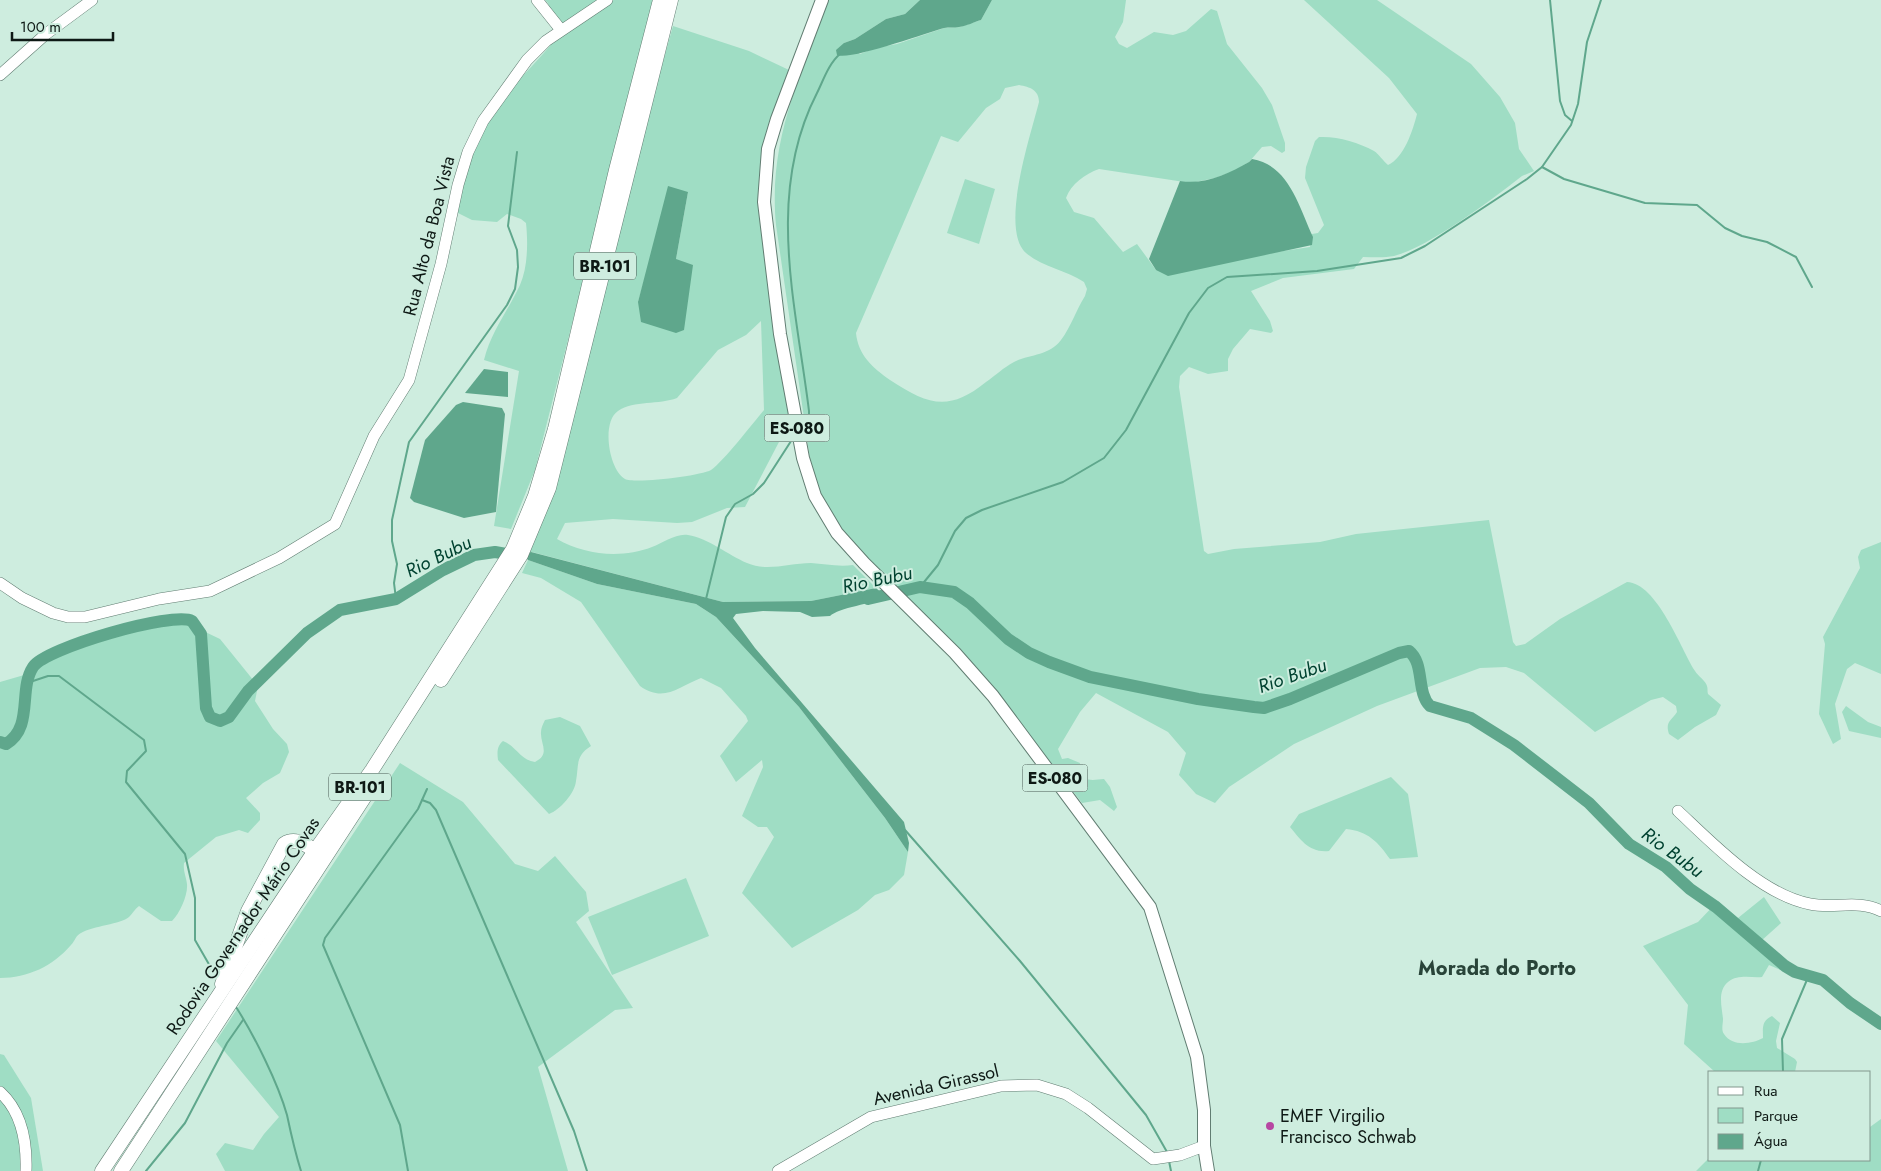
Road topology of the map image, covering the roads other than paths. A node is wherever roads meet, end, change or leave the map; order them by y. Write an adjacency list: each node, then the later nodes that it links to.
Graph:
1 (92, 0): 8 (street)
2 (537, 0): 7 (street)
3 (607, 0): 7 (street, Rua Alto da Boa Vista)
4 (660, 0): 9 (highway, Rodovia Governador Mário Covas / BR-101)
5 (671, 0): 9 (highway, Rodovia Governador Mário Covas / BR-101)
6 (822, 0): 18 (main road, ES-080)
7 (561, 30): 11 (street, Rua Alto da Boa Vista)
8 (0, 75)
9 (528, 528): 10 (highway, Rodovia Governador Mário Covas / BR-101)
10 (504, 576): 13 (highway, Rodovia Governador Mário Covas / BR-101); 15 (highway, Rodovia Governador Mário Covas / BR-101)
11 (0, 583)
12 (1678, 811): 14 (street)
13 (314, 852): 15 (highway); 16 (highway, Rodovia Governador Mário Covas / BR-101); 16 (highway)
14 (1881, 912)
15 (251, 971): 21 (highway, Rodovia Governador Mário Covas / BR-101)
16 (218, 999): 20 (highway, Rodovia Governador Mário Covas / BR-101)
17 (0, 1092): 19 (street)
18 (1204, 1146): 22 (street, Avenida Girassol); 23 (main road, ES-080)
19 (26, 1171)
20 (102, 1171)
21 (121, 1171)
22 (778, 1171)
23 (1208, 1171)

